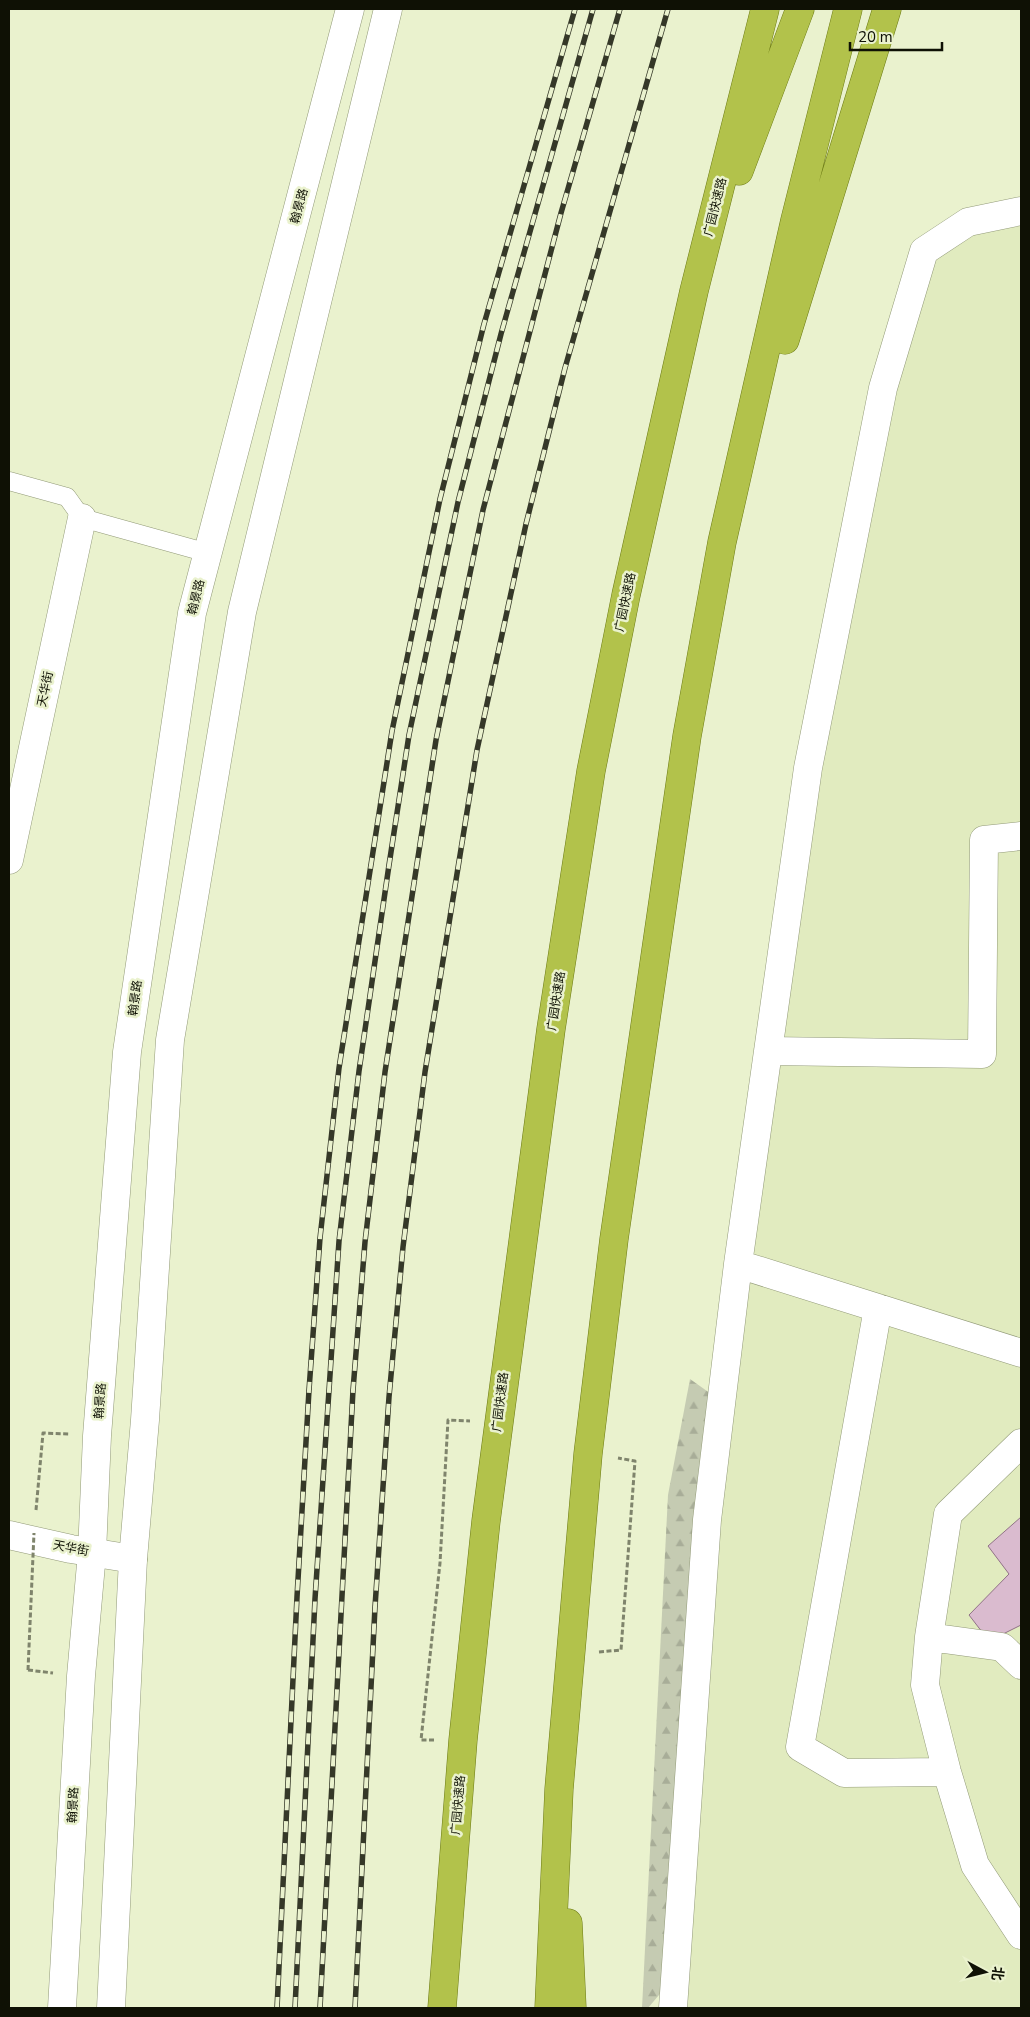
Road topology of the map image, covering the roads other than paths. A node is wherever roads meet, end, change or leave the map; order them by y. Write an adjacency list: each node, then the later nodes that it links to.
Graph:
1 (350, 9): 12 (street, 翰景路)
2 (388, 9): 22 (street)
3 (765, 9): 8 (highway, 广园快速路)
4 (800, 9): 8 (highway)
5 (848, 9): 11 (highway)
6 (887, 9): 11 (highway)
7 (1021, 211): 15 (street)
8 (694, 291): 30 (highway, 广园快速路)
9 (9, 481): 10 (lane)
10 (82, 518): 12 (lane); 14 (street, 天华街)
11 (722, 542): 26 (highway)
12 (208, 553): 21 (street, 翰景路)
13 (1021, 836): 15 (street)
14 (9, 860)
15 (768, 1051): 16 (street)
16 (738, 1264): 17 (street); 33 (street)
17 (878, 1308): 18 (street); 25 (street)
18 (1021, 1353)
19 (1021, 1443): 23 (street)
20 (22, 1534): 21 (street, 天华街)
21 (92, 1553): 22 (street, 天华街); 28 (street, 翰景路)
22 (133, 1559): 29 (street)
23 (929, 1637): 24 (street); 25 (street)
24 (1021, 1665)
25 (947, 1772): 27 (street)
26 (559, 1789): 31 (highway); 32 (highway)
27 (1021, 1935)
28 (62, 2008)
29 (111, 2008)
30 (442, 2008)
31 (549, 2008)
32 (572, 2008)
33 (672, 2008)

